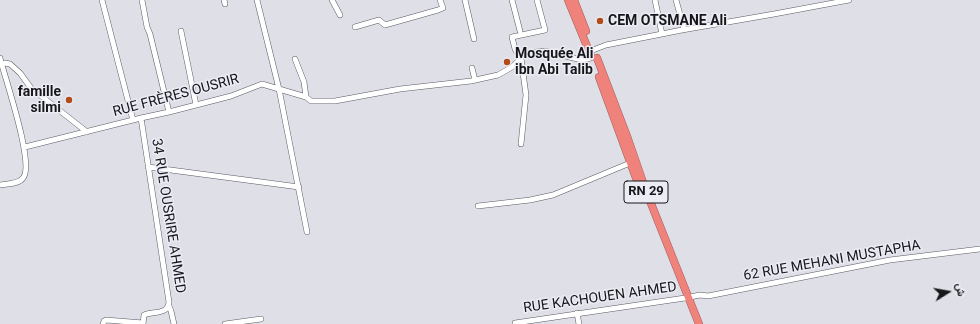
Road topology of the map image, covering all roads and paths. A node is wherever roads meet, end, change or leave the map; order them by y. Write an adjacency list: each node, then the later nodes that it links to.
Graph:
1 (102, 0): 33 (street)
2 (142, 0): 31 (street)
3 (257, 0): 28 (street)
4 (332, 0): 14 (street)
5 (440, 0): 15 (street)
6 (465, 0): 20 (street)
7 (512, 0): 18 (street)
8 (537, 0): 23 (street)
9 (568, 0): 21 (highway, RN 29)
10 (574, 0): 21 (highway, RN 29)
11 (655, 0): 19 (street)
12 (676, 0): 16 (street)
13 (849, 0): 16 (street)
14 (340, 14)
15 (355, 27)
16 (684, 29): 19 (street)
17 (181, 31): 30 (street)
18 (520, 31)
19 (662, 34): 21 (street)
20 (474, 39)
21 (593, 56): 23 (street, RUE FRÈRES OUSRIR); 37 (highway, RN 29); 44 (highway, RN 29)
22 (0, 58): 25 (street)
23 (521, 58): 27 (street, RUE FRÈRES OUSRIR); 35 (street)
24 (295, 59): 29 (street)
25 (1, 65): 34 (street); 36 (street)
26 (472, 68): 27 (street)
27 (475, 80): 29 (street, RUE FRÈRES OUSRIR)
28 (279, 89): 29 (street, RUE FRÈRES OUSRIR); 30 (street, RUE FRÈRES OUSRIR); 40 (street)
29 (306, 97)
30 (196, 105): 31 (street, RUE FRÈRES OUSRIR)
31 (169, 112): 32 (street, RUE FRÈRES OUSRIR)
32 (141, 118): 33 (street, RUE FRÈRES OUSRIR); 38 (street, 34 RUE OUSRIRE AHMED)
33 (133, 120): 34 (street, RUE FRÈRES OUSRIR)
34 (87, 132): 36 (street, RUE FRÈRES OUSRIR)
35 (521, 144)
36 (25, 147): 39 (street)
37 (630, 163): 41 (street); 44 (highway, RN 29)
38 (148, 167): 40 (street); 45 (street, 34 RUE OUSRIRE AHMED)
39 (0, 185)
40 (299, 187): 42 (street)
41 (478, 206)
42 (307, 232)
43 (980, 249): 44 (street, 62 RUE MEHANI MUSTAPHA)
44 (687, 298): 46 (street, RUE KACHOUEN AHMED); 54 (highway, RN 29); 55 (highway, RN 29)
45 (169, 306): 50 (street, 34 RUE OUSRIRE AHMED); 51 (street)
46 (577, 313): 48 (street, RUE KACHOUEN AHMED); 53 (street)
47 (261, 319): 52 (street)
48 (515, 323)
49 (102, 324): 50 (street)
50 (143, 324)
51 (174, 324)
52 (225, 324)
53 (579, 324)
54 (695, 324)
55 (700, 324)

